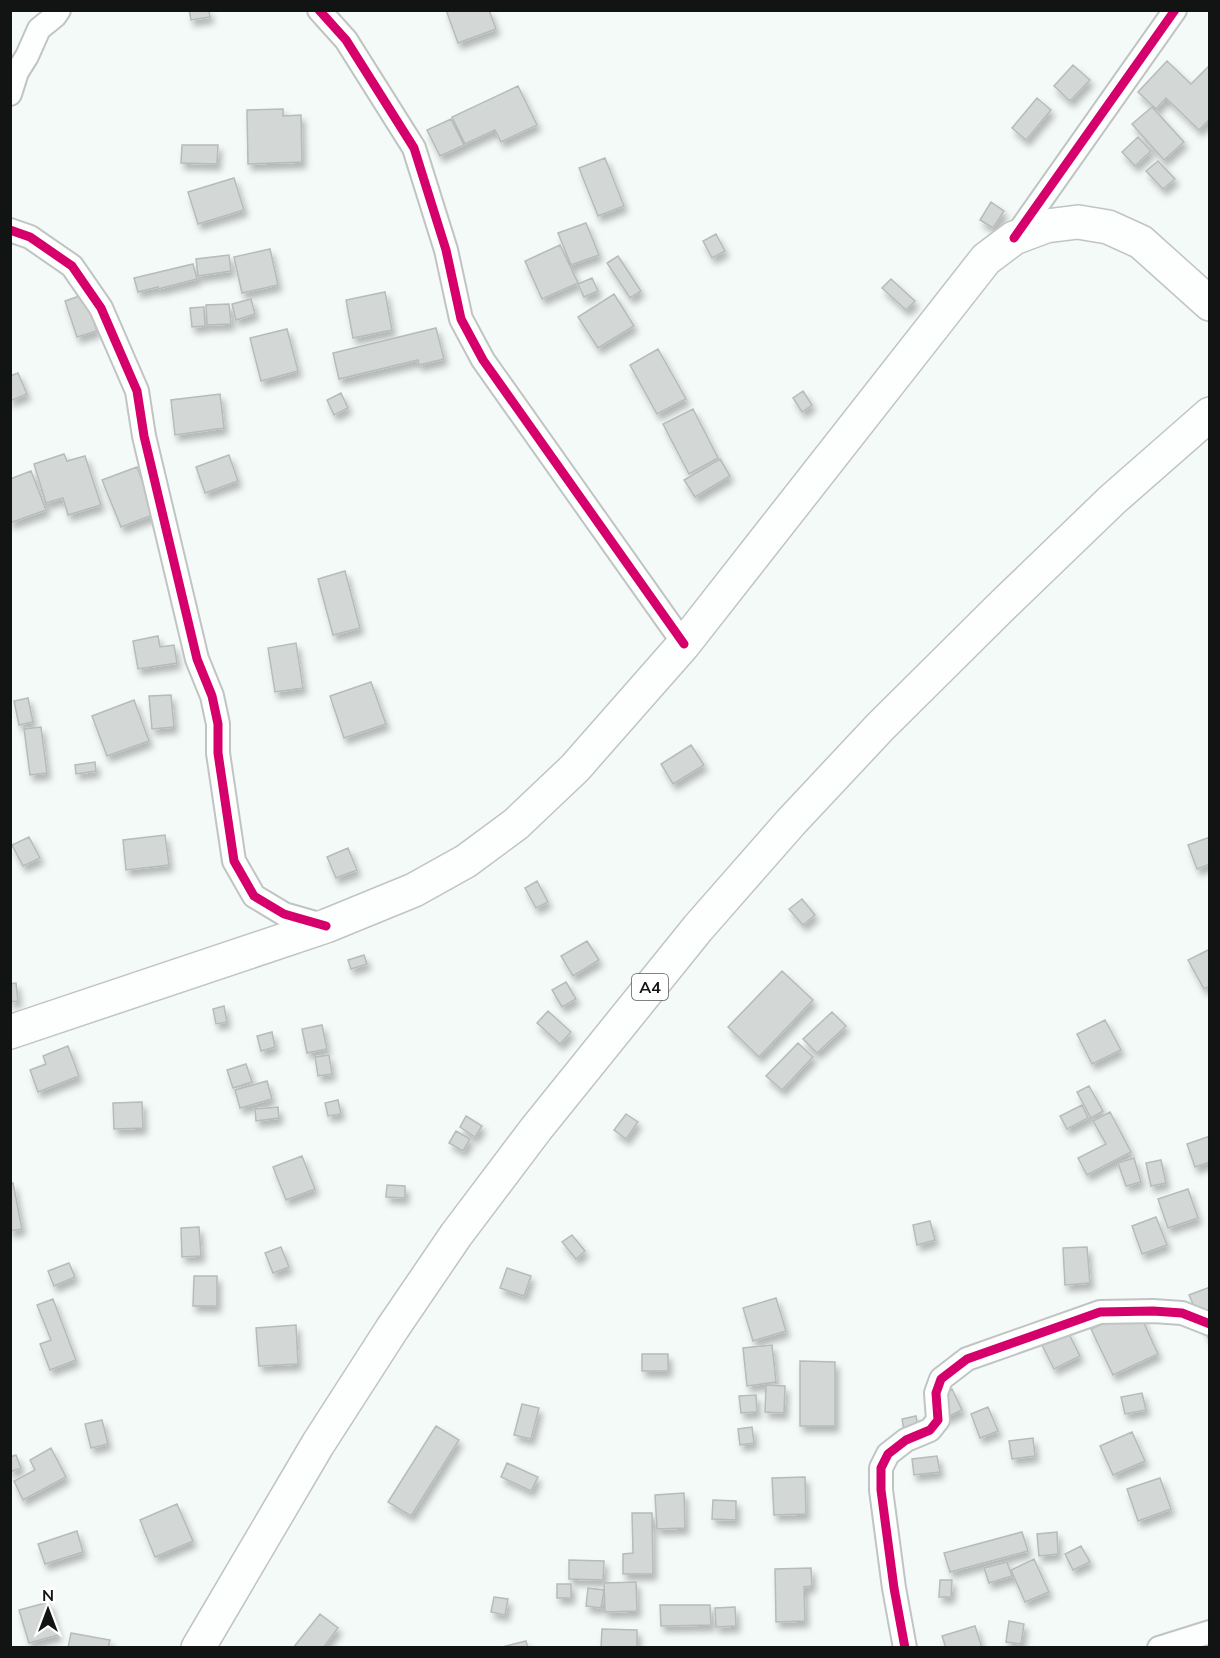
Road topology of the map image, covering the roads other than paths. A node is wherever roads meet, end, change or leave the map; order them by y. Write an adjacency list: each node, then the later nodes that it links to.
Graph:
1 (59, 10): 4 (street)
2 (319, 10): 9 (street)
3 (1174, 10): 6 (street)
4 (10, 94)
5 (10, 230): 10 (street)
6 (1014, 238): 7 (main road); 9 (main road)
7 (1209, 304)
8 (1209, 414): 14 (main road, A4)
9 (684, 644): 10 (main road)
10 (326, 926): 11 (main road)
11 (10, 1032)
12 (1209, 1324): 15 (street)
13 (1209, 1632): 16 (street)
14 (198, 1647)
15 (906, 1647)
16 (1160, 1647)

